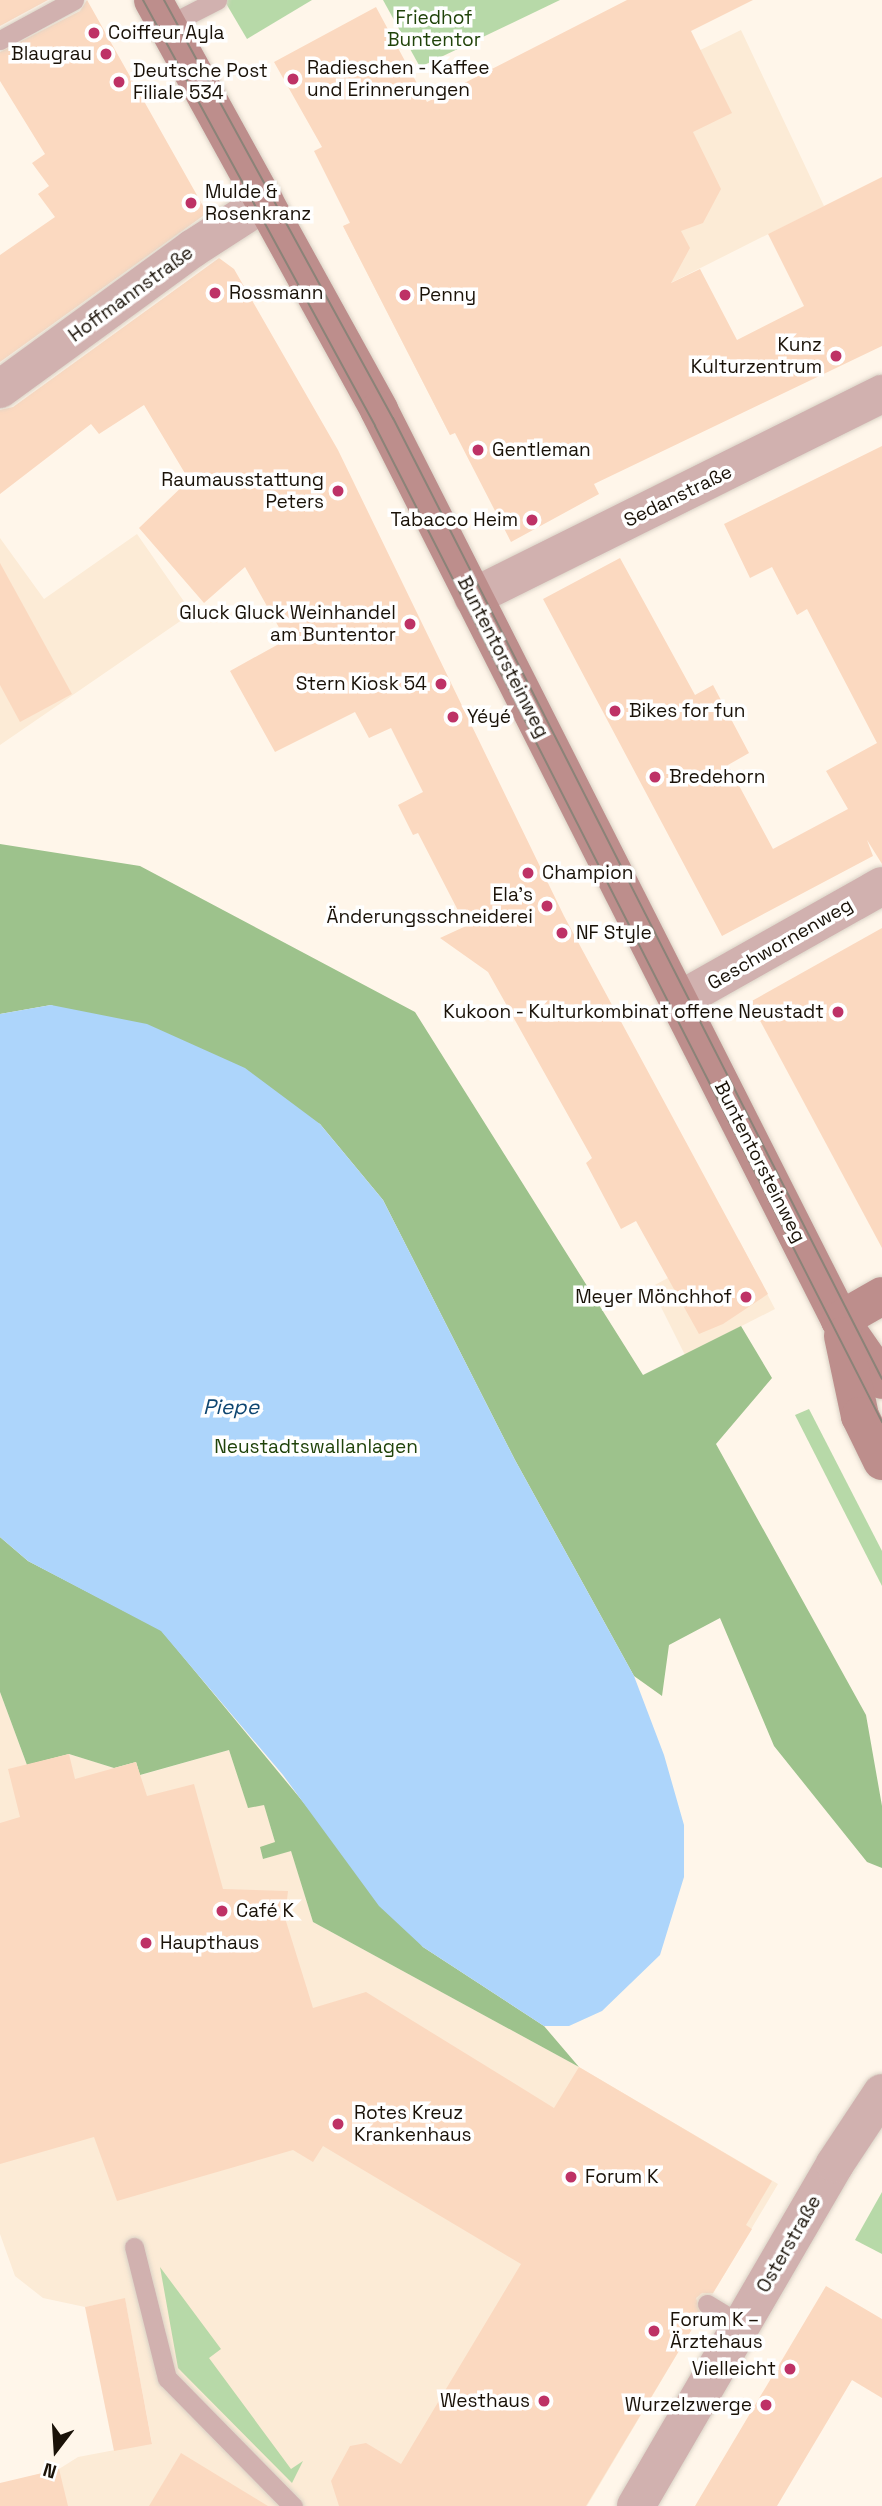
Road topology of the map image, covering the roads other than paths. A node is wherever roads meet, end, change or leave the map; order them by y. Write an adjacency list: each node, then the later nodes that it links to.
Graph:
1 (74, 0): 4 (lane)
2 (217, 0): 3 (lane)
3 (161, 12): 5 (street, Buntentorsteinweg)
4 (0, 40)
5 (265, 202): 6 (street, Hoffmannstraße); 8 (street, Buntentorsteinweg)
6 (0, 389)
7 (882, 394): 8 (street, Sedanstraße)
8 (473, 597): 10 (street, Buntentorsteinweg)
9 (882, 886): 10 (street, Geschwornenweg)
10 (678, 1002): 12 (street, Buntentorsteinweg)
11 (882, 1296): 12 (street)
12 (840, 1320): 13 (street, Buntentorsteinweg); 14 (street, Buntentorsteinweg)
13 (882, 1380)
14 (882, 1461)
15 (882, 2093): 18 (street, Osterstraße)
16 (135, 2247): 19 (lane)
17 (707, 2304): 18 (lane)
18 (742, 2325): 20 (street, Osterstraße)
19 (293, 2506)
20 (636, 2506)

